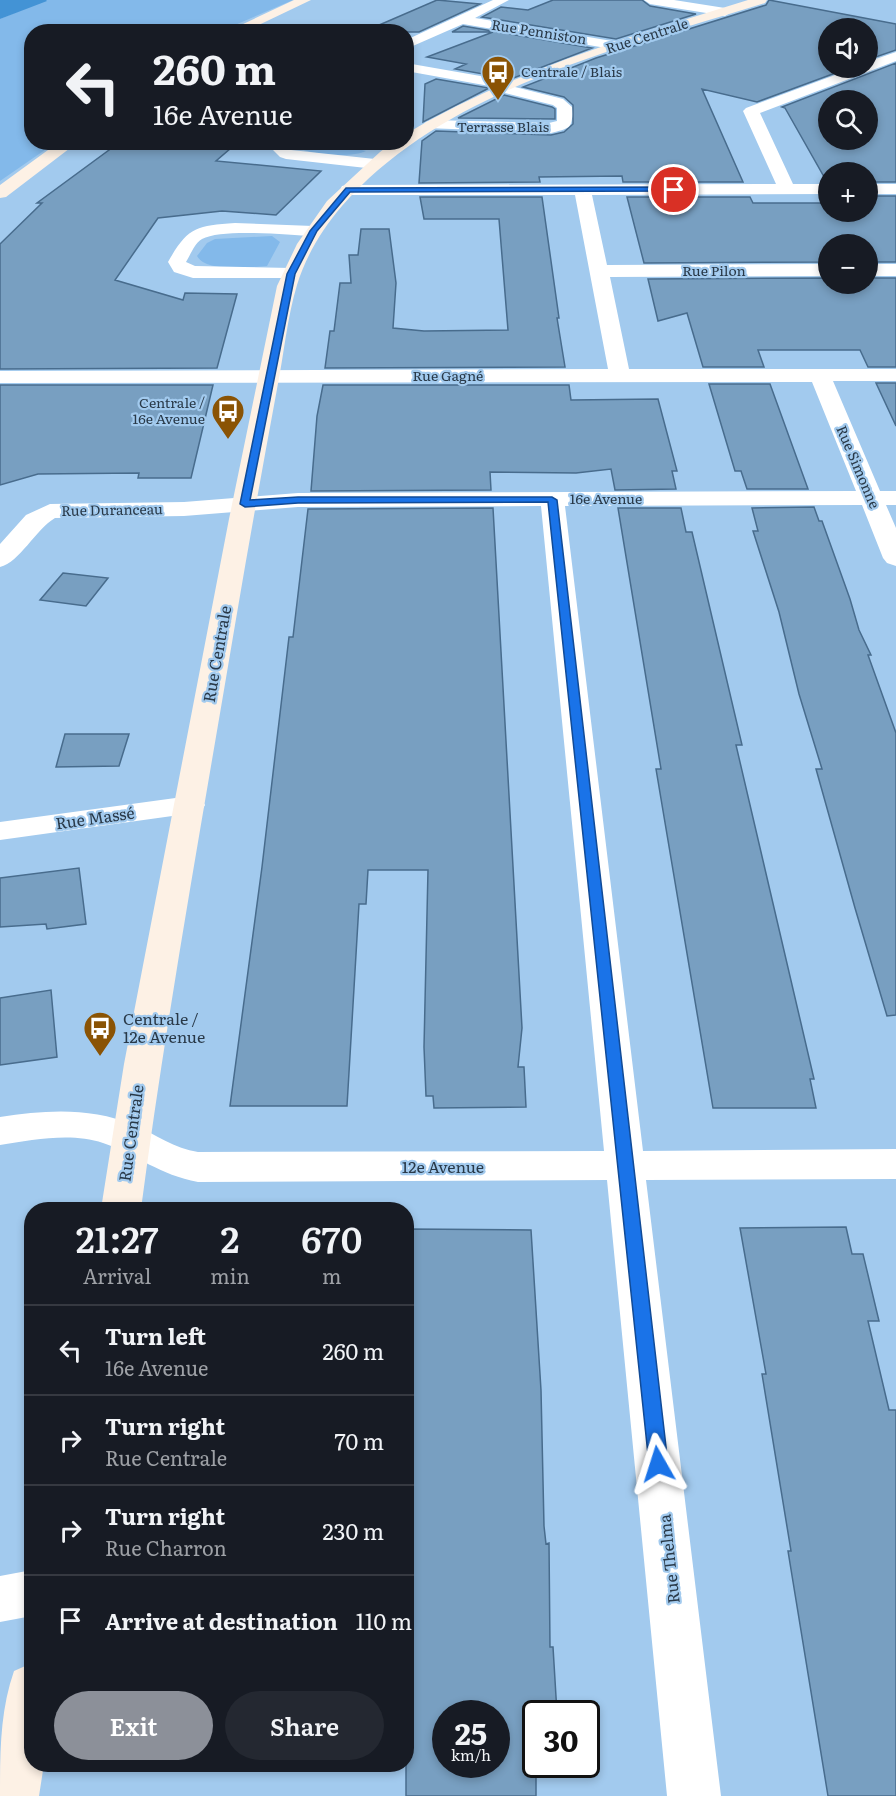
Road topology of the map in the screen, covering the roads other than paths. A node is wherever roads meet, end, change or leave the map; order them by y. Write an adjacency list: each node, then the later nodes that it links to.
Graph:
1 (305, 0): 7 (street)
2 (503, 0): 6 (street)
3 (650, 0): 5 (street)
4 (761, 0): 5 (street, Rue Centrale)
5 (725, 12): 9 (street, Rue Centrale)
6 (459, 20): 8 (street); 9 (street, Rue Penniston)
7 (250, 24)
8 (414, 41)
9 (618, 46): 14 (street, Rue Centrale)
10 (896, 56): 11 (street)
11 (878, 63)
12 (414, 69): 14 (street)
13 (837, 78): 21 (street)
14 (506, 87): 15 (street, Rue Centrale); 16 (street, Terrasse Blais)
15 (414, 134)
16 (414, 135)
17 (59, 150): 27 (street)
18 (282, 150): 20 (street)
19 (393, 150): 20 (street, Rue Centrale)
20 (375, 164): 25 (street, Rue Centrale)
21 (787, 189): 22 (street); 26 (street)
22 (818, 189)
23 (878, 189): 24 (street)
24 (896, 189)
25 (348, 190): 26 (street); 28 (street, Rue Centrale)
26 (583, 190): 32 (street)
27 (0, 193)
28 (314, 231): 33 (street, Rue Centrale); 33 (street)
29 (818, 270): 32 (street, Rue Pilon)
30 (878, 270): 31 (street)
31 (896, 270)
32 (599, 271): 37 (street)
33 (291, 274): 36 (street, Rue Centrale)
34 (820, 375): 35 (street, Rue Gagné); 37 (street, Rue Gagné); 39 (street, Rue Simonne)
35 (896, 375)
36 (269, 376): 37 (street, Rue Gagné); 38 (street, Rue Gagné); 42 (street, Rue Centrale)
37 (620, 376)
38 (0, 377)
39 (872, 498): 40 (street, 16e Avenue); 41 (street, 16e Avenue); 43 (street, Rue Simonne)
40 (896, 498)
41 (552, 500): 42 (street, 16e Avenue); 50 (street, Rue Thelma)
42 (245, 504): 44 (street, Rue Duranceau); 45 (street, Rue Centrale)
43 (896, 558)
44 (0, 560)
45 (190, 806): 46 (street, Rue Massé); 48 (street, Rue Centrale)
46 (0, 831)
47 (0, 1131): 48 (street, 12e Avenue)
48 (130, 1139): 50 (street, 12e Avenue); 51 (street, Rue Centrale)
49 (896, 1164): 50 (street, 12e Avenue)
50 (625, 1166): 56 (street, Rue Thelma)
51 (122, 1202)
52 (24, 1594): 53 (street)
53 (0, 1599)
54 (24, 1731): 55 (street)
55 (12, 1796)
56 (694, 1796)

